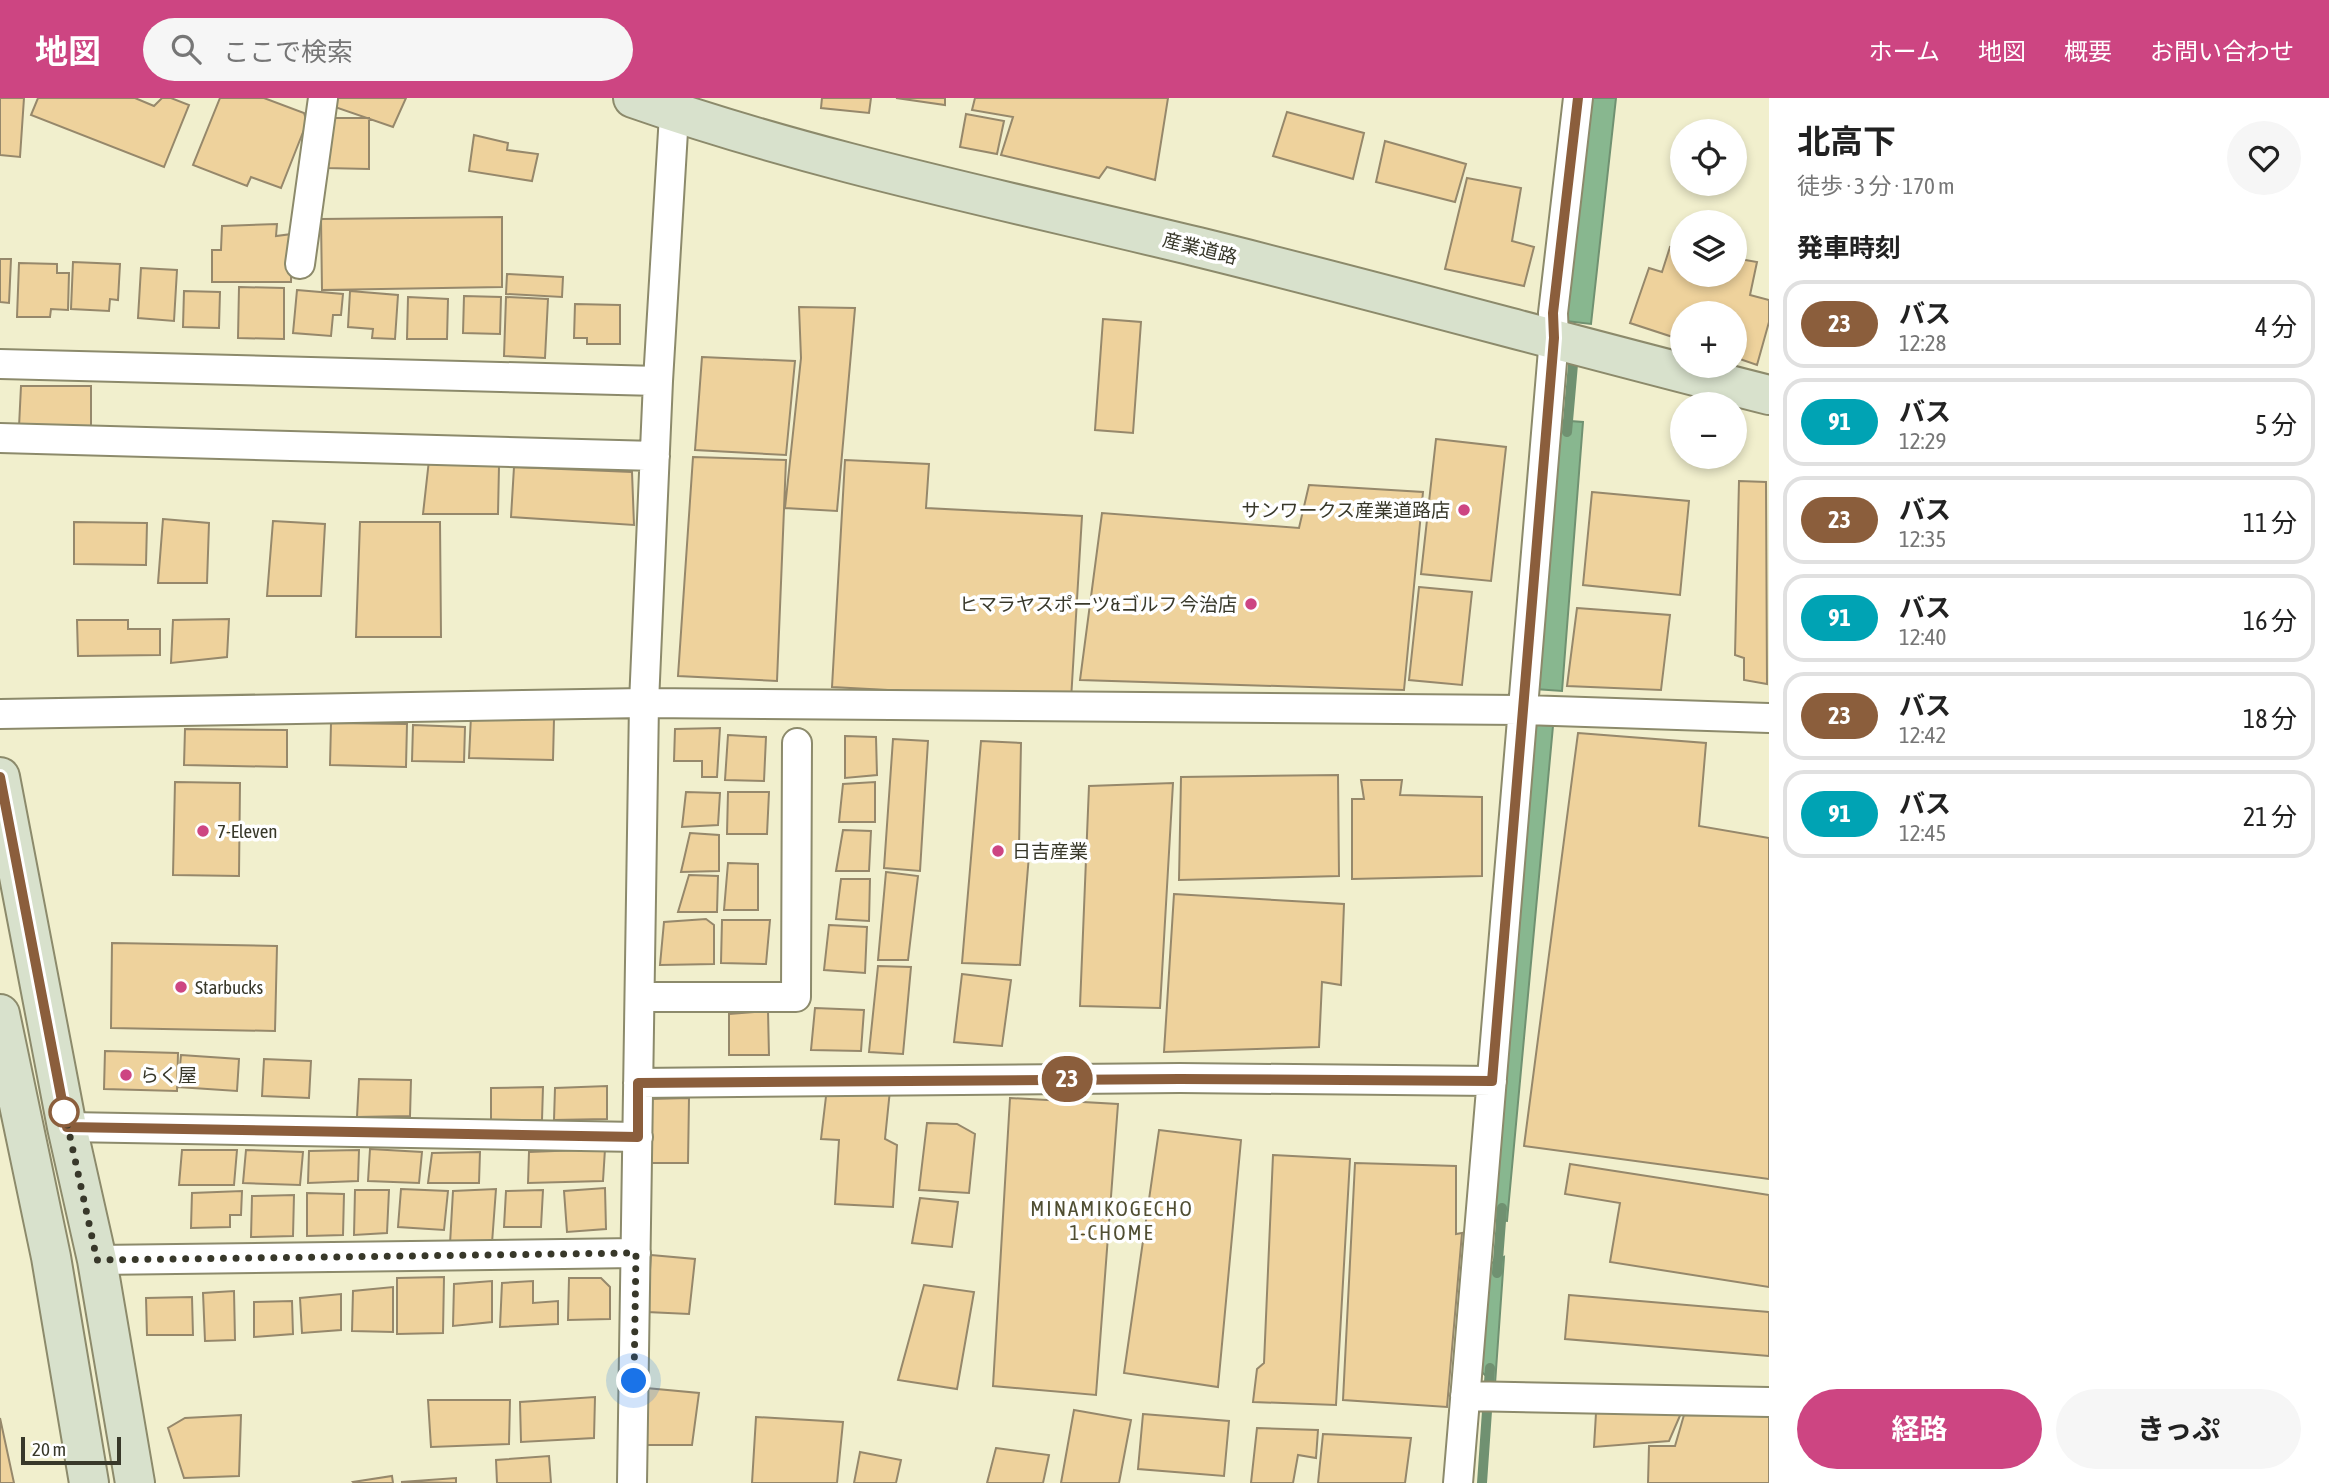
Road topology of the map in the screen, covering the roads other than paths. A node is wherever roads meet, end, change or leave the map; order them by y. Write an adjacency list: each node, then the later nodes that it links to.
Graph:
1 (323, 98): 5 (street)
2 (633, 98): 4 (street, 産業道路)
3 (1578, 98): 6 (street)
4 (675, 105): 6 (street, 産業道路); 8 (street)
5 (300, 264)
6 (1554, 338): 9 (street, 産業道路); 13 (street)
7 (0, 364): 8 (street)
8 (658, 381): 11 (street)
9 (1769, 395)
10 (0, 438): 11 (street)
11 (655, 456): 12 (street)
12 (644, 703): 13 (street); 14 (street); 18 (street)
13 (1522, 710): 15 (street); 20 (street)
14 (0, 714)
15 (1769, 718)
16 (797, 743): 18 (street)
17 (0, 777): 22 (street)
18 (640, 997): 21 (street)
19 (0, 1014): 28 (street)
20 (1492, 1081): 21 (street); 26 (street)
21 (638, 1083): 23 (street)
22 (67, 1127): 23 (street); 25 (street)
23 (638, 1137): 24 (street)
24 (636, 1253): 25 (street); 30 (street)
25 (97, 1260): 29 (street)
26 (1465, 1396): 27 (street); 31 (street)
27 (1769, 1402)
28 (89, 1483)
29 (135, 1483)
30 (632, 1483)
31 (1458, 1483)

